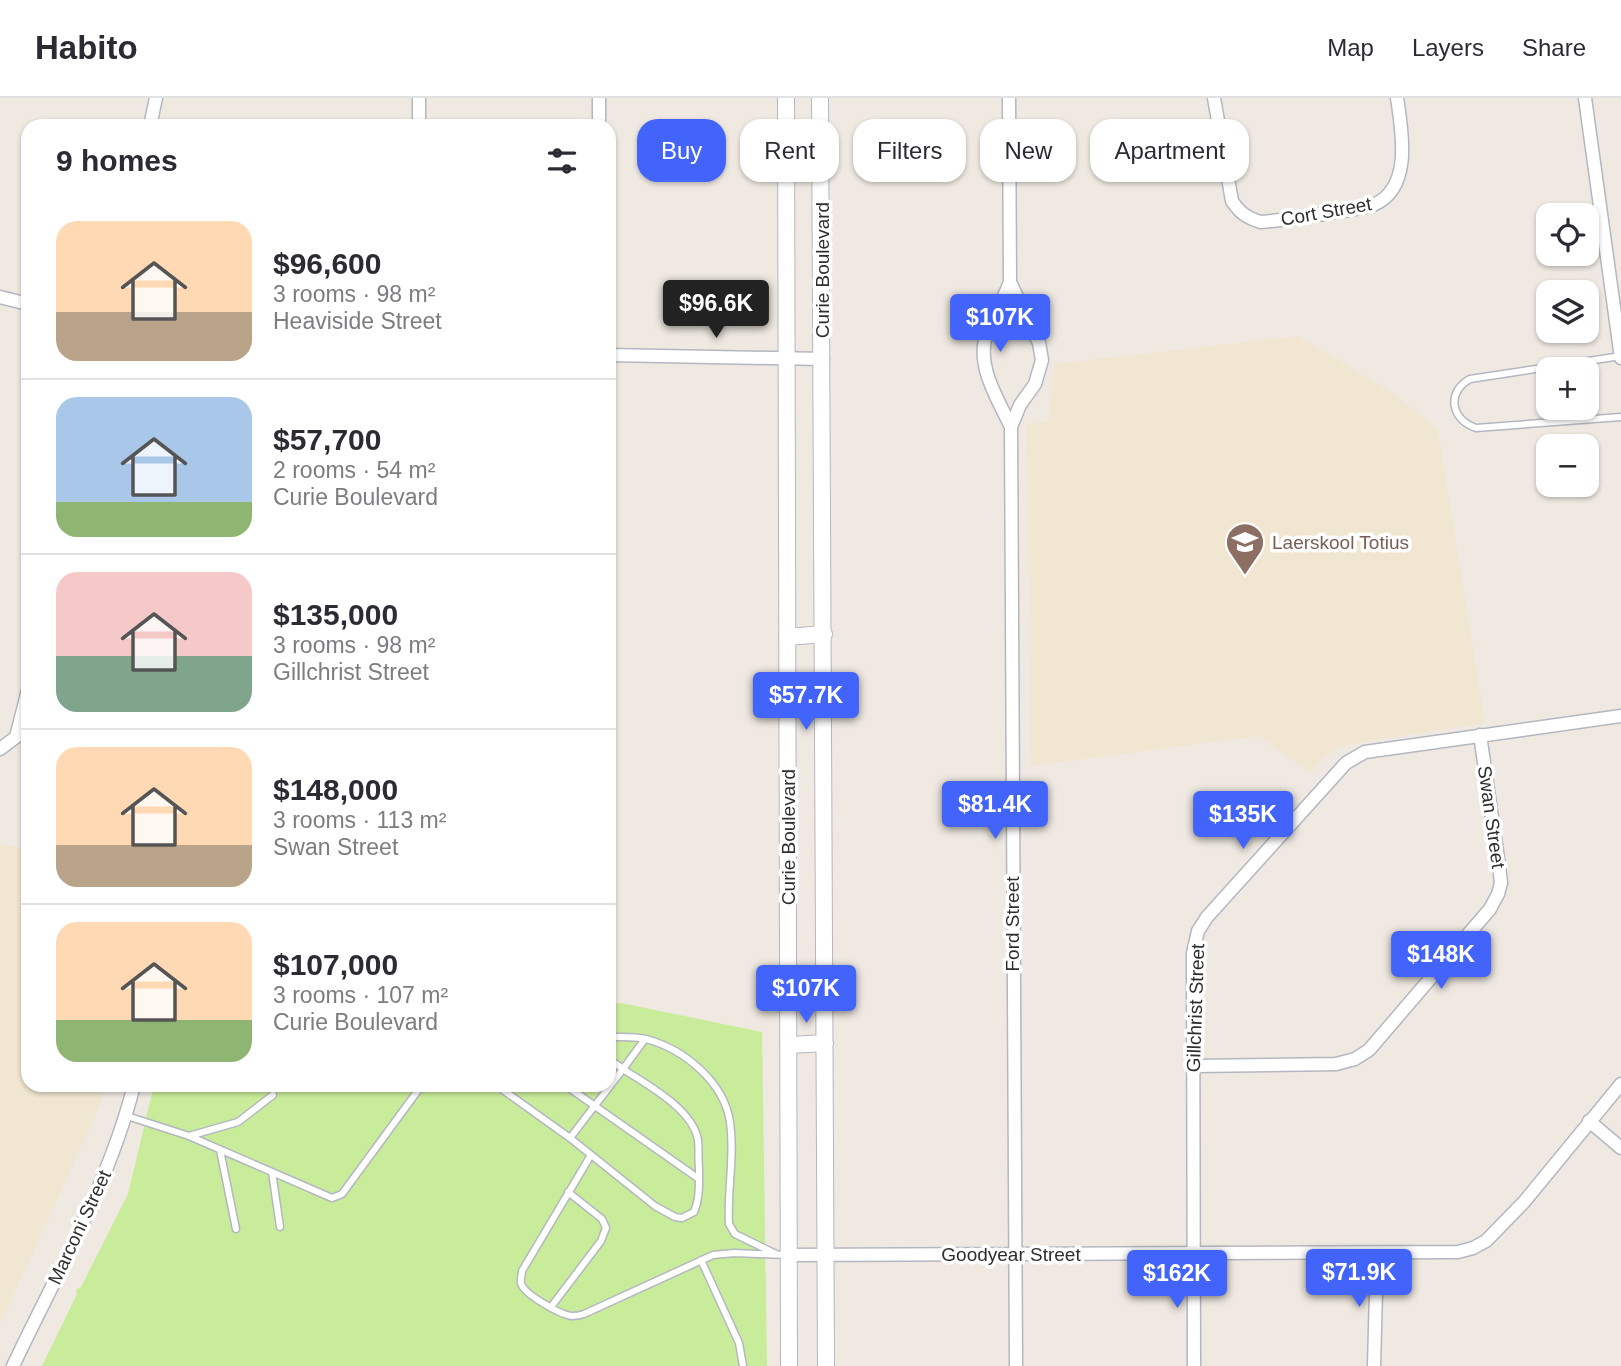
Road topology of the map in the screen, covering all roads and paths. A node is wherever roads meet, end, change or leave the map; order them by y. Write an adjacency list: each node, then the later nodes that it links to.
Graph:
1 (156, 98): 10 (street)
2 (419, 98): 11 (street)
3 (599, 98): 12 (street)
4 (786, 98): 18 (street, Curie Boulevard)
5 (820, 98): 19 (street, Curie Boulevard)
6 (1009, 98): 13 (street, Ford Street)
7 (1214, 98): 8 (street, Cort Street)
8 (1397, 98)
9 (1585, 98): 17 (street)
10 (152, 119)
11 (419, 119)
12 (599, 119)
13 (1010, 282): 21 (street, Ford Street); 21 (street, Ford Street)
14 (0, 297): 15 (street)
15 (21, 302)
16 (616, 355): 18 (street)
17 (1621, 357): 20 (lane)
18 (789, 358): 19 (street); 23 (street, Curie Boulevard)
19 (823, 359): 22 (street, Curie Boulevard)
20 (1621, 417)
21 (1011, 427): 56 (street, Ford Street)
22 (824, 634): 23 (street); 30 (street, Curie Boulevard)
23 (787, 637): 31 (street, Curie Boulevard)
24 (1621, 716): 26 (street, Gillchrist Street)
25 (21, 717): 27 (street)
26 (1480, 735): 33 (street, Gillchrist Street); 33 (street, Swan Street)
27 (0, 748)
28 (616, 1037): 29 (lane)
29 (645, 1038): 34 (lane); 58 (lane)
30 (825, 1043): 31 (street); 60 (street, Curie Boulevard)
31 (790, 1045): 58 (street, Curie Boulevard)
32 (616, 1064): 34 (lane)
33 (1193, 1066): 59 (street, Gillchrist Street)
34 (623, 1069): 35 (lane); 52 (lane)
35 (616, 1078)
36 (1621, 1084): 45 (street, Goodyear Street)
37 (132, 1092): 44 (street, Marconi Street)
38 (417, 1092): 51 (lane)
39 (506, 1092): 47 (lane)
40 (575, 1092): 43 (lane)
41 (605, 1092): 43 (lane)
42 (273, 1095): 46 (lane)
43 (594, 1106): 47 (lane); 52 (lane)
44 (127, 1116): 46 (lane); 63 (street, Marconi Street)
45 (1589, 1121): 48 (street); 57 (street, Goodyear Street)
46 (190, 1136): 49 (lane)
47 (570, 1138): 50 (lane)
48 (1621, 1148)
49 (220, 1150): 51 (lane); 55 (lane)
50 (591, 1155): 52 (lane); 53 (lane)
51 (272, 1172): 54 (lane)
52 (699, 1179)
53 (568, 1192): 62 (lane); 62 (lane)
54 (280, 1227)
55 (236, 1229)
56 (1015, 1254): 59 (street, Goodyear Street); 60 (street, Goodyear Street); 67 (street, Ford Street)
57 (1377, 1254): 59 (street, Goodyear Street); 69 (street)
58 (783, 1255): 60 (street, Goodyear Street); 61 (lane); 65 (street, Curie Boulevard)
59 (1193, 1255): 68 (street, Gillchrist Street)
60 (826, 1256): 66 (street, Curie Boulevard)
61 (701, 1260): 62 (lane); 64 (lane)
62 (551, 1307)
63 (13, 1366)
64 (743, 1366)
65 (789, 1366)
66 (826, 1366)
67 (1016, 1366)
68 (1194, 1366)
69 (1374, 1366)

